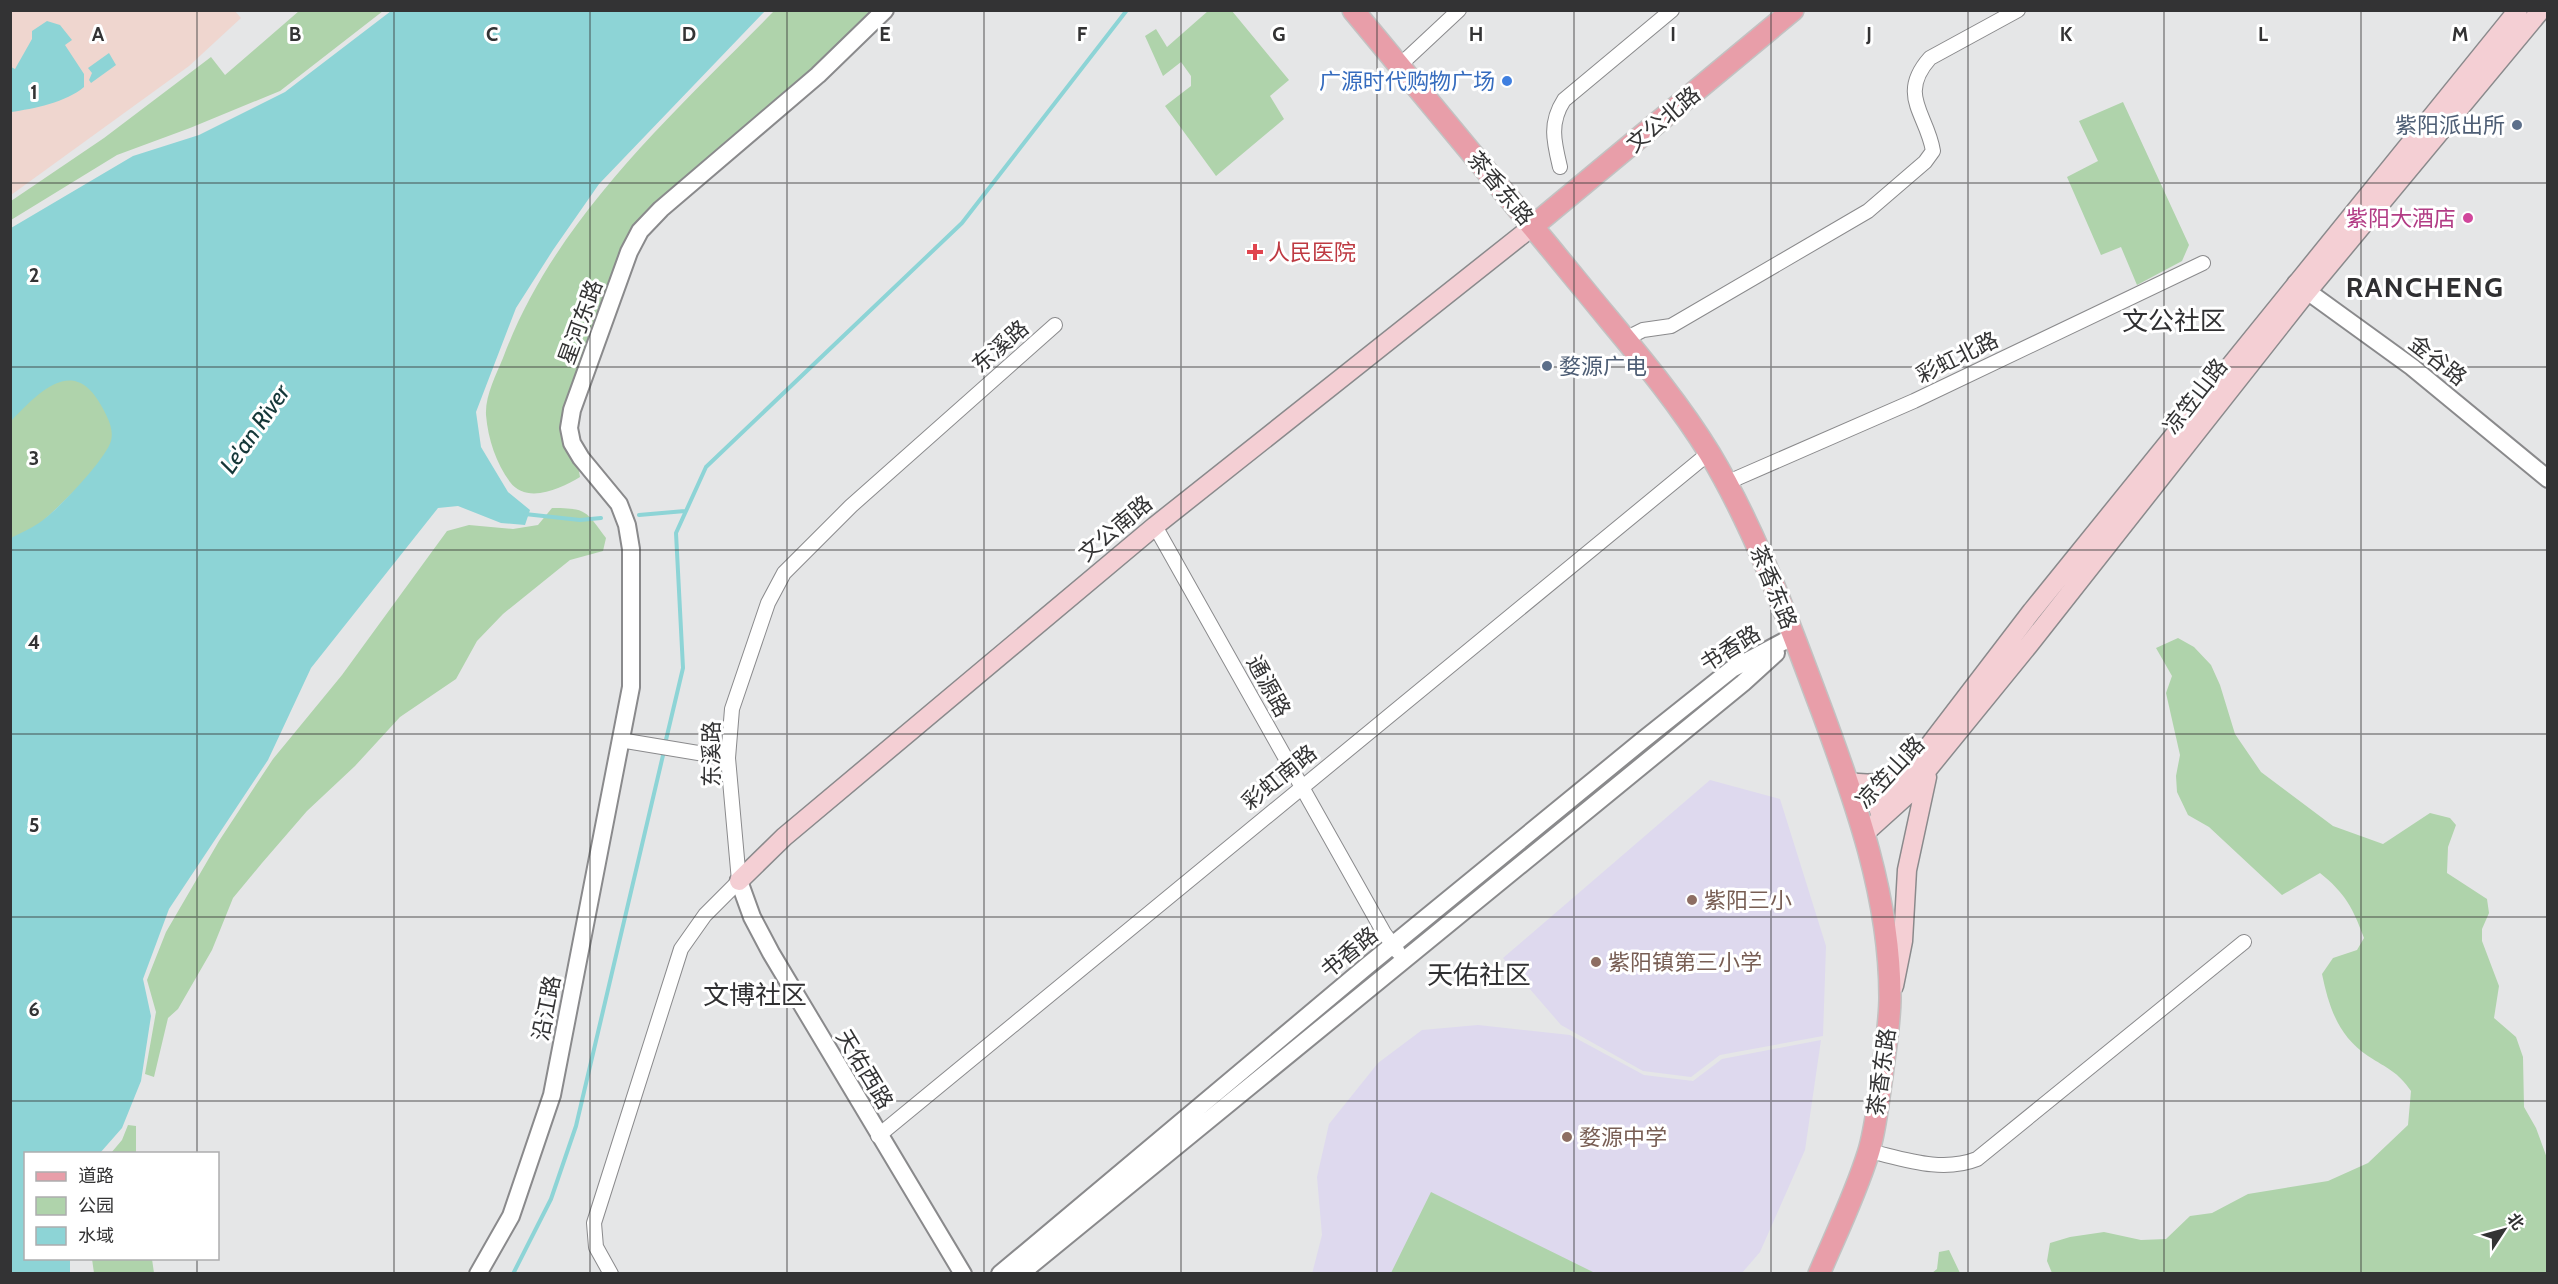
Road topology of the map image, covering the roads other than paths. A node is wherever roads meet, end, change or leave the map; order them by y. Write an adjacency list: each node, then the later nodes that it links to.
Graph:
1 (885, 10): 21 (street, 星河东路)
2 (1353, 10): 9 (main road, 茶香东路)
3 (1459, 10): 9 (street)
4 (1672, 10): 10 (street)
5 (1793, 10): 11 (main road, 文公北路)
6 (2018, 10): 15 (street)
7 (2518, 10): 13 (main road, 凉笠山路)
8 (2541, 10): 13 (main road, 凉笠山路)
9 (1399, 66): 11 (main road, 茶香东路)
10 (1560, 167)
11 (1533, 226): 15 (main road, 茶香东路); 19 (main road, 文公南路)
12 (2203, 263): 18 (street, 彩虹北路)
13 (2302, 287): 17 (street, 金谷路); 23 (main road, 凉笠山路)
14 (1055, 325): 22 (street, 东溪路)
15 (1625, 339): 16 (main road, 茶香东路)
16 (1709, 453): 18 (main road, 茶香东路); 25 (street, 彩虹南路)
17 (2547, 478)
18 (1726, 483): 20 (main road, 茶香东路)
19 (1155, 526): 25 (street, 通源路); 27 (main road, 文公南路)
20 (1794, 636): 24 (main road, 茶香东路); 29 (street, 书香路)
21 (620, 740): 22 (street); 33 (street, 沿江路)
22 (728, 758): 27 (street, 东溪路)
23 (1925, 760): 24 (main road); 26 (main road, 凉笠山路); 30 (main road)
24 (1848, 782): 26 (main road, 茶香东路)
25 (1301, 787): 29 (street, 通源路); 31 (street, 彩虹南路)
26 (1865, 832): 30 (main road, 茶香东路)
27 (739, 881): 31 (street, 天佑西路); 34 (street)
28 (2244, 942): 32 (street)
29 (1398, 952): 36 (street, 书香路); 37 (street, 书香路)
30 (1891, 999): 32 (main road, 茶香东路)
31 (879, 1136): 35 (street, 天佑西路)
32 (1869, 1151): 38 (main road, 茶香东路)
33 (478, 1274)
34 (611, 1274)
35 (963, 1274)
36 (1000, 1274)
37 (1016, 1274)
38 (1819, 1274)

